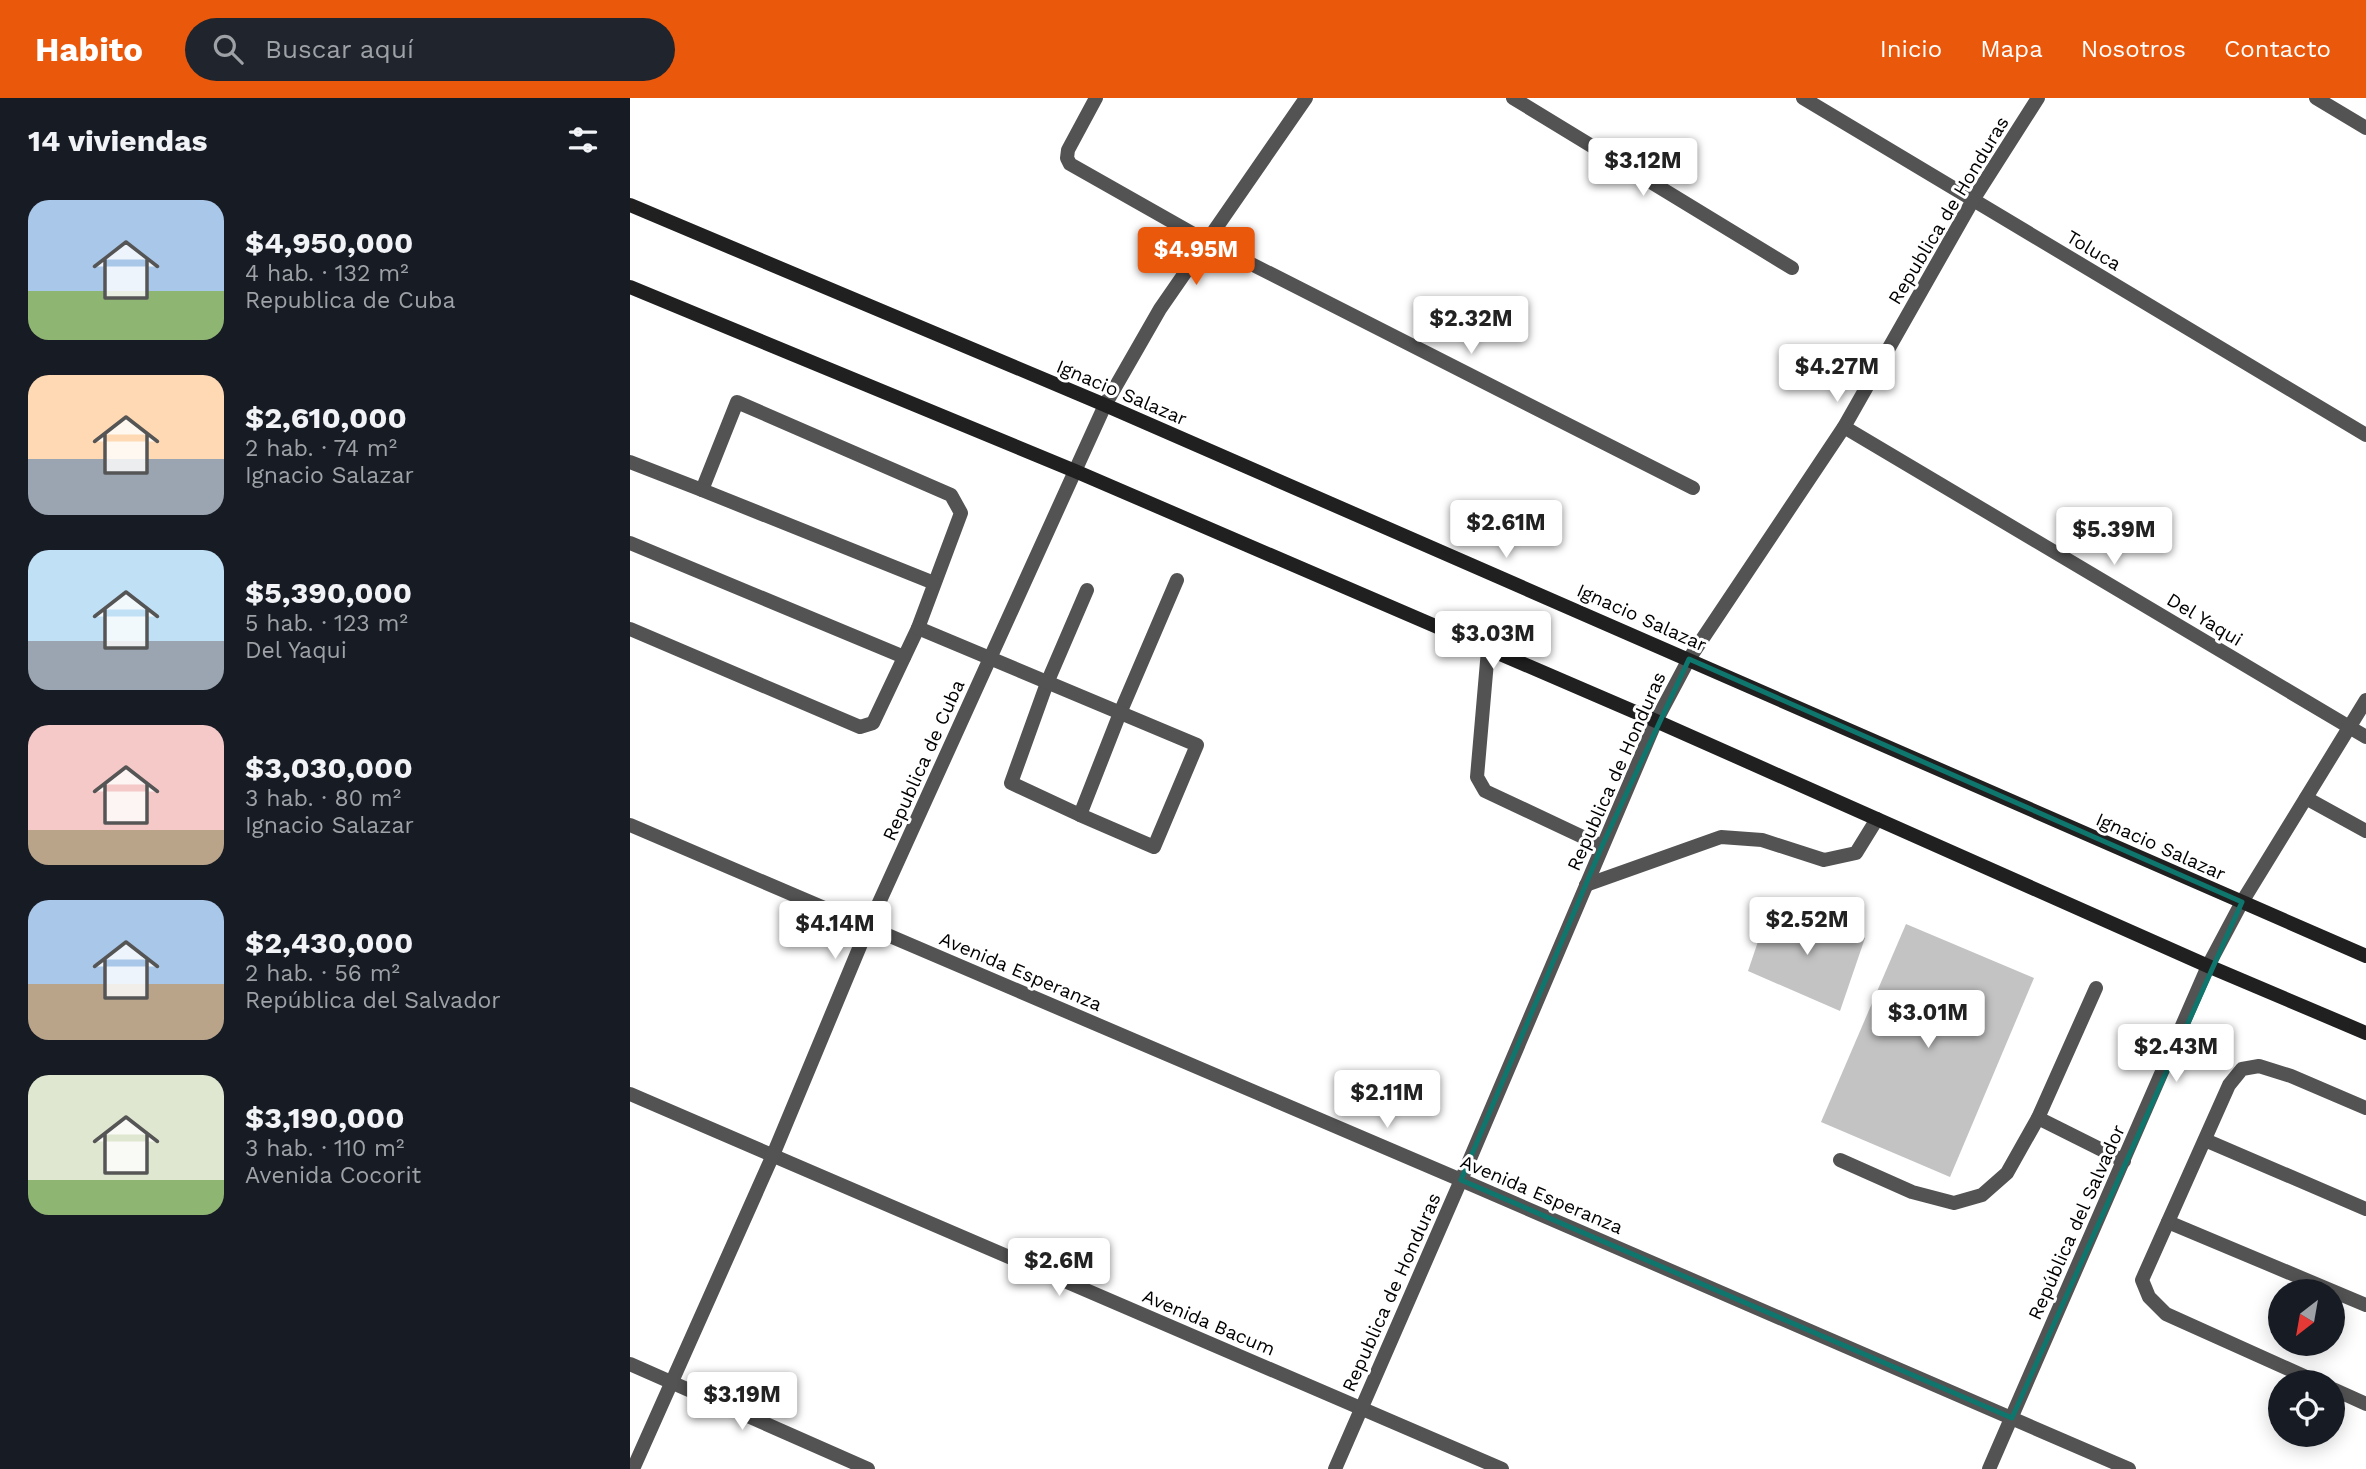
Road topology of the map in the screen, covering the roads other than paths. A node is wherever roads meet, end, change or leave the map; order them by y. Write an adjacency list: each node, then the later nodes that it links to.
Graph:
1 (1096, 98): 10 (street)
2 (1306, 98): 10 (street, Republica de Cuba)
3 (1513, 98): 11 (street)
4 (1803, 98): 8 (street, Toluca)
5 (2038, 98): 8 (street, Republica de Honduras)
6 (2316, 98): 7 (street)
7 (2366, 128)
8 (1973, 200): 14 (street, Republica de Honduras); 15 (street, Toluca)
9 (630, 205): 13 (main road, Ignacio Salazar)
10 (1206, 241): 13 (street, Republica de Cuba); 18 (street)
11 (1792, 268)
12 (630, 287): 17 (main road)
13 (1105, 405): 17 (street, Republica de Cuba); 29 (main road, Ignacio Salazar)
14 (1844, 427): 29 (street, Republica de Honduras); 34 (street, Del Yaqui)
15 (2366, 435)
16 (630, 462): 19 (street)
17 (1075, 471): 26 (main road); 28 (street, Republica de Cuba)
18 (1693, 488)
19 (702, 490): 22 (street); 22 (street)
20 (630, 543): 27 (street)
21 (1177, 580): 32 (street)
22 (934, 583): 24 (street)
23 (1087, 590): 30 (street)
24 (918, 628): 27 (street); 28 (street)
25 (630, 629): 27 (street)
26 (1488, 650): 33 (main road); 41 (street)
27 (904, 657)
28 (990, 659): 30 (street); 44 (street, Republica de Cuba)
29 (1689, 659): 33 (street, Republica de Honduras); 43 (main road, Ignacio Salazar)
30 (1047, 683): 32 (street); 37 (street)
31 (2366, 700): 34 (street, República del Salvador)
32 (1120, 713): 37 (street); 37 (street)
33 (1656, 721): 38 (main road); 41 (street, Republica de Honduras)
34 (2349, 727): 35 (street, Del Yaqui); 36 (street, República del Salvador)
35 (2366, 737)
36 (2306, 798): 40 (street); 43 (street, República del Salvador)
37 (1080, 815)
38 (1877, 819): 42 (street); 46 (main road)
39 (630, 825): 44 (street, Avenida Esperanza)
40 (2366, 831)
41 (1602, 846): 42 (street, Republica de Honduras)
42 (1586, 885): 56 (street, Republica de Honduras)
43 (2242, 902): 45 (main road, Ignacio Salazar); 46 (street, República del Salvador)
44 (868, 927): 53 (street, Republica de Cuba); 56 (street, Avenida Esperanza)
45 (2366, 956)
46 (2208, 966): 48 (main road); 55 (street, República del Salvador)
47 (2096, 988): 51 (street)
48 (2366, 1033)
49 (630, 1094): 53 (street, Avenida Bacum)
50 (2366, 1108): 52 (street)
51 (2038, 1118): 54 (street); 55 (street)
52 (2204, 1140): 57 (street); 58 (street)
53 (773, 1155): 62 (street, Republica de Cuba); 65 (street, Avenida Bacum)
54 (1840, 1160)
55 (2124, 1161): 66 (street, República del Salvador)
56 (1461, 1180): 65 (street, Republica de Honduras); 66 (street, Avenida Esperanza)
57 (2366, 1209)
58 (2168, 1222): 59 (street); 61 (street)
59 (2366, 1305)
60 (630, 1364): 62 (street)
61 (2290, 1370)
62 (670, 1382): 67 (street, Republica de Cuba); 68 (street)
63 (2345, 1394): 64 (street)
64 (2366, 1404)
65 (1360, 1409): 69 (street, Republica de Honduras); 70 (street, Avenida Bacum)
66 (2012, 1418): 71 (street, República del Salvador); 72 (street, Avenida Esperanza)
67 (633, 1469)
68 (868, 1469)
69 (1335, 1469)
70 (1502, 1469)
71 (1989, 1469)
72 (2129, 1469)

